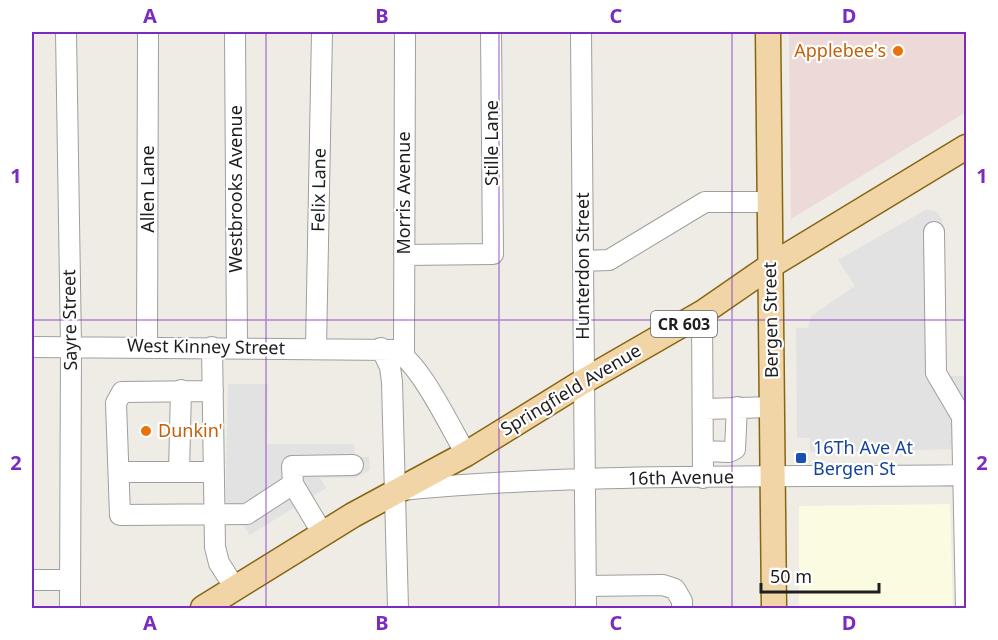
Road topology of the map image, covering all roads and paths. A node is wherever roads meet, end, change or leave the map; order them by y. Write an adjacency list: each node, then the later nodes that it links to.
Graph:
1 (66, 32): 16 (street, Sayre Street)
2 (148, 32): 17 (street, Allen Lane)
3 (235, 32): 20 (street, Westbrooks Avenue)
4 (322, 32): 21 (street, Felix Lane)
5 (405, 32): 12 (street, Morris Avenue)
6 (491, 32): 12 (street, Stille Lane)
7 (581, 32): 13 (street, Hunterdon Street)
8 (768, 32): 10 (main road, Bergen Street)
9 (966, 147): 14 (main road, Springfield Avenue / CR 603)
10 (769, 202): 13 (street); 14 (main road, Bergen Street)
11 (934, 232): 36 (street)
12 (404, 255): 23 (street, Morris Avenue)
13 (583, 261): 24 (street, Hunterdon Street)
14 (770, 266): 15 (main road, Springfield Avenue / CR 603); 28 (main road, Bergen Street)
15 (702, 313): 24 (main road, Springfield Avenue / CR 603); 29 (street)
16 (71, 346): 17 (street, West Kinney Street); 18 (street, West Kinney Street); 45 (street, Sayre Street)
17 (147, 346): 19 (street, West Kinney Street)
18 (32, 347)
19 (212, 347): 20 (street, West Kinney Street); 26 (street)
20 (237, 347): 21 (street, West Kinney Street)
21 (316, 348): 22 (street, West Kinney Street)
22 (381, 348): 23 (street); 41 (street)
23 (404, 354): 31 (street)
24 (584, 381): 31 (main road, Springfield Avenue / CR 603); 39 (street, Hunterdon Street)
25 (174, 390): 26 (street); 33 (street); 34 (street)
26 (213, 391): 35 (street)
27 (736, 407): 28 (street); 29 (street); 30 (street)
28 (772, 407): 37 (main road, Bergen Street)
29 (704, 409): 30 (street)
30 (704, 451): 38 (street)
31 (466, 454): 41 (main road, Springfield Avenue / CR 603)
32 (352, 465): 40 (street)
33 (119, 468): 34 (street); 42 (street)
34 (179, 472): 35 (street)
35 (214, 472): 42 (street)
36 (965, 475): 37 (street, 16th Avenue); 54 (street)
37 (773, 477): 38 (street, 16th Avenue); 53 (main road, Bergen Street)
38 (703, 478): 39 (street, 16th Avenue)
39 (584, 480): 41 (street, 16th Avenue); 46 (street, Hunterdon Street)
40 (293, 484): 42 (street); 43 (street)
41 (397, 491): 43 (main road, Springfield Avenue / CR 603); 50 (street)
42 (215, 516): 47 (street)
43 (323, 534): 47 (main road, Springfield Avenue / CR 603)
44 (32, 580): 45 (street)
45 (70, 580): 48 (street, Sayre Street)
46 (586, 586): 51 (street, Hunterdon Street); 52 (street)
47 (235, 588): 49 (main road, Springfield Avenue / CR 603)
48 (70, 609)
49 (203, 609)
50 (398, 609)
51 (586, 609)
52 (682, 609)
53 (774, 609)
54 (966, 609)

